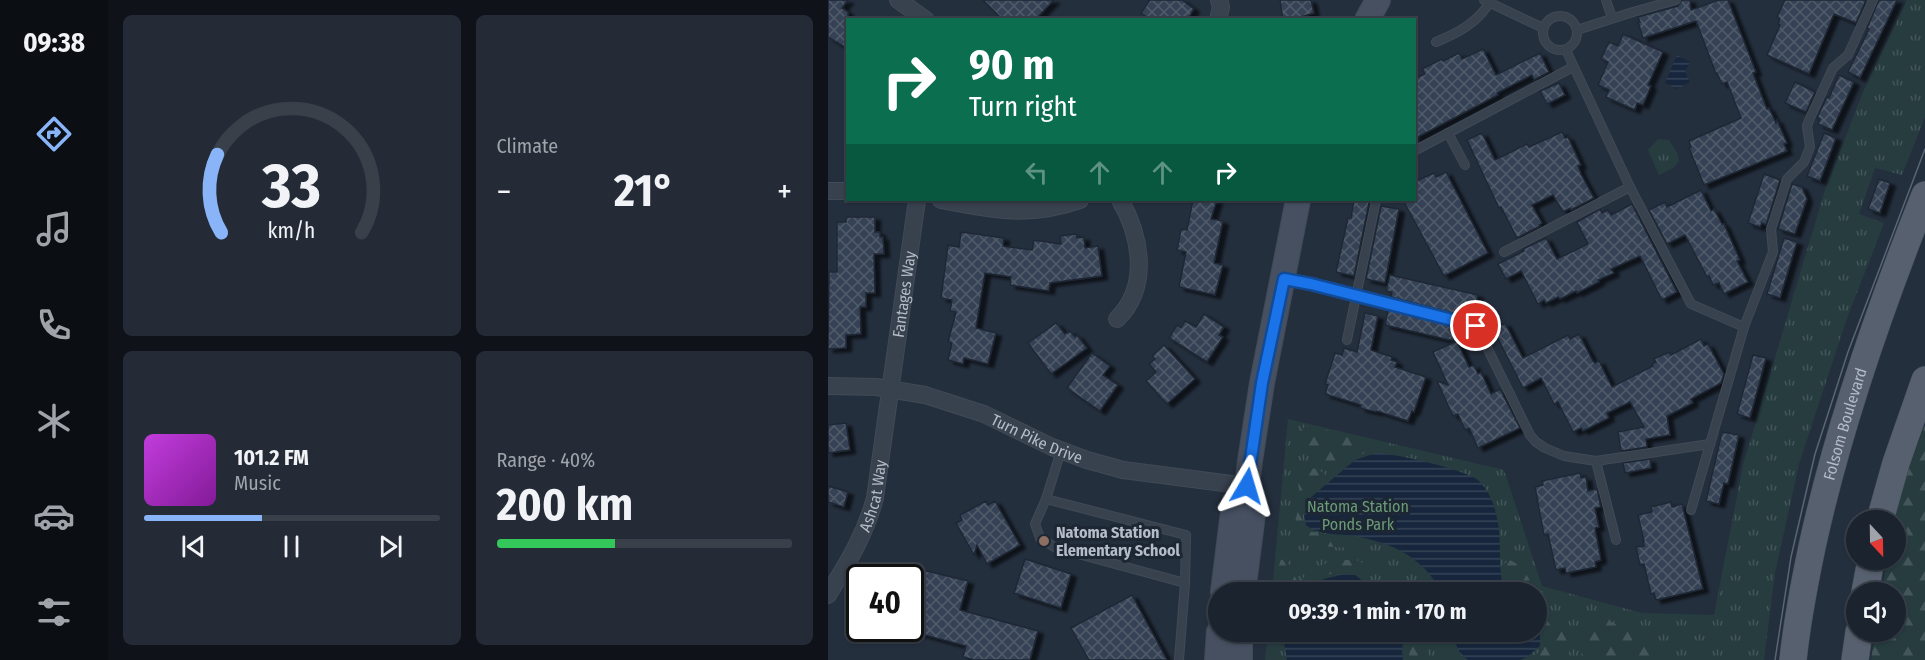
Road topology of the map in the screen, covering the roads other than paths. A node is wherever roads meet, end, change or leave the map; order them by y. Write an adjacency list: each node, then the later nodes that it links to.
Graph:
1 (898, 0): 8 (street)
2 (1219, 0): 9 (street)
3 (1378, 0): 10 (street)
4 (1606, 0): 11 (lane)
5 (1676, 0): 11 (lane)
6 (1874, 0): 34 (lane)
7 (1488, 1): 12 (lane); 14 (lane)
8 (923, 18)
9 (1218, 18)
10 (1368, 18)
11 (1612, 18): 13 (lane)
12 (1543, 28): 13 (lane); 15 (lane)
13 (1577, 30): 15 (lane)
14 (1436, 42)
15 (1566, 50): 16 (lane)
16 (1573, 67): 17 (lane); 20 (lane)
17 (1448, 133): 18 (lane); 19 (lane)
18 (1416, 150)
19 (1465, 165)
20 (1630, 187): 30 (lane); 34 (lane)
21 (828, 191): 22 (street)
22 (846, 191)
23 (1925, 195): 57 (main road, Folsom Boulevard)
24 (917, 201): 38 (street, Fantages Way)
25 (945, 201): 26 (street)
26 (1077, 201)
27 (1120, 201): 33 (street)
28 (1298, 201): 31 (street)
29 (1376, 201): 32 (lane)
30 (1504, 252)
31 (1284, 279): 32 (lane); 42 (street)
32 (1356, 297): 35 (lane); 41 (lane)
33 (1117, 318)
34 (1744, 327): 39 (lane)
35 (1347, 340)
36 (1925, 380): 45 (main road)
37 (828, 386): 38 (street, Turn Pike Drive)
38 (889, 388): 40 (street, Turn Pike Drive); 50 (street, Ashcat Way)
39 (1710, 444): 41 (lane); 44 (lane)
40 (1061, 451): 42 (street, Turn Pike Drive); 43 (lane)
41 (1596, 460): 46 (lane)
42 (1247, 486): 47 (street); 48 (street)
43 (1046, 499): 49 (lane); 49 (lane)
44 (1691, 510)
45 (1883, 510)
46 (1616, 540)
47 (1224, 582)
48 (1244, 582)
49 (1185, 583): 54 (lane)
50 (828, 595)
51 (1218, 642): 55 (street)
52 (1240, 642): 56 (street)
53 (1858, 642): 58 (main road)
54 (1179, 660)
55 (1217, 660)
56 (1240, 660)
57 (1793, 660)
58 (1855, 660)

